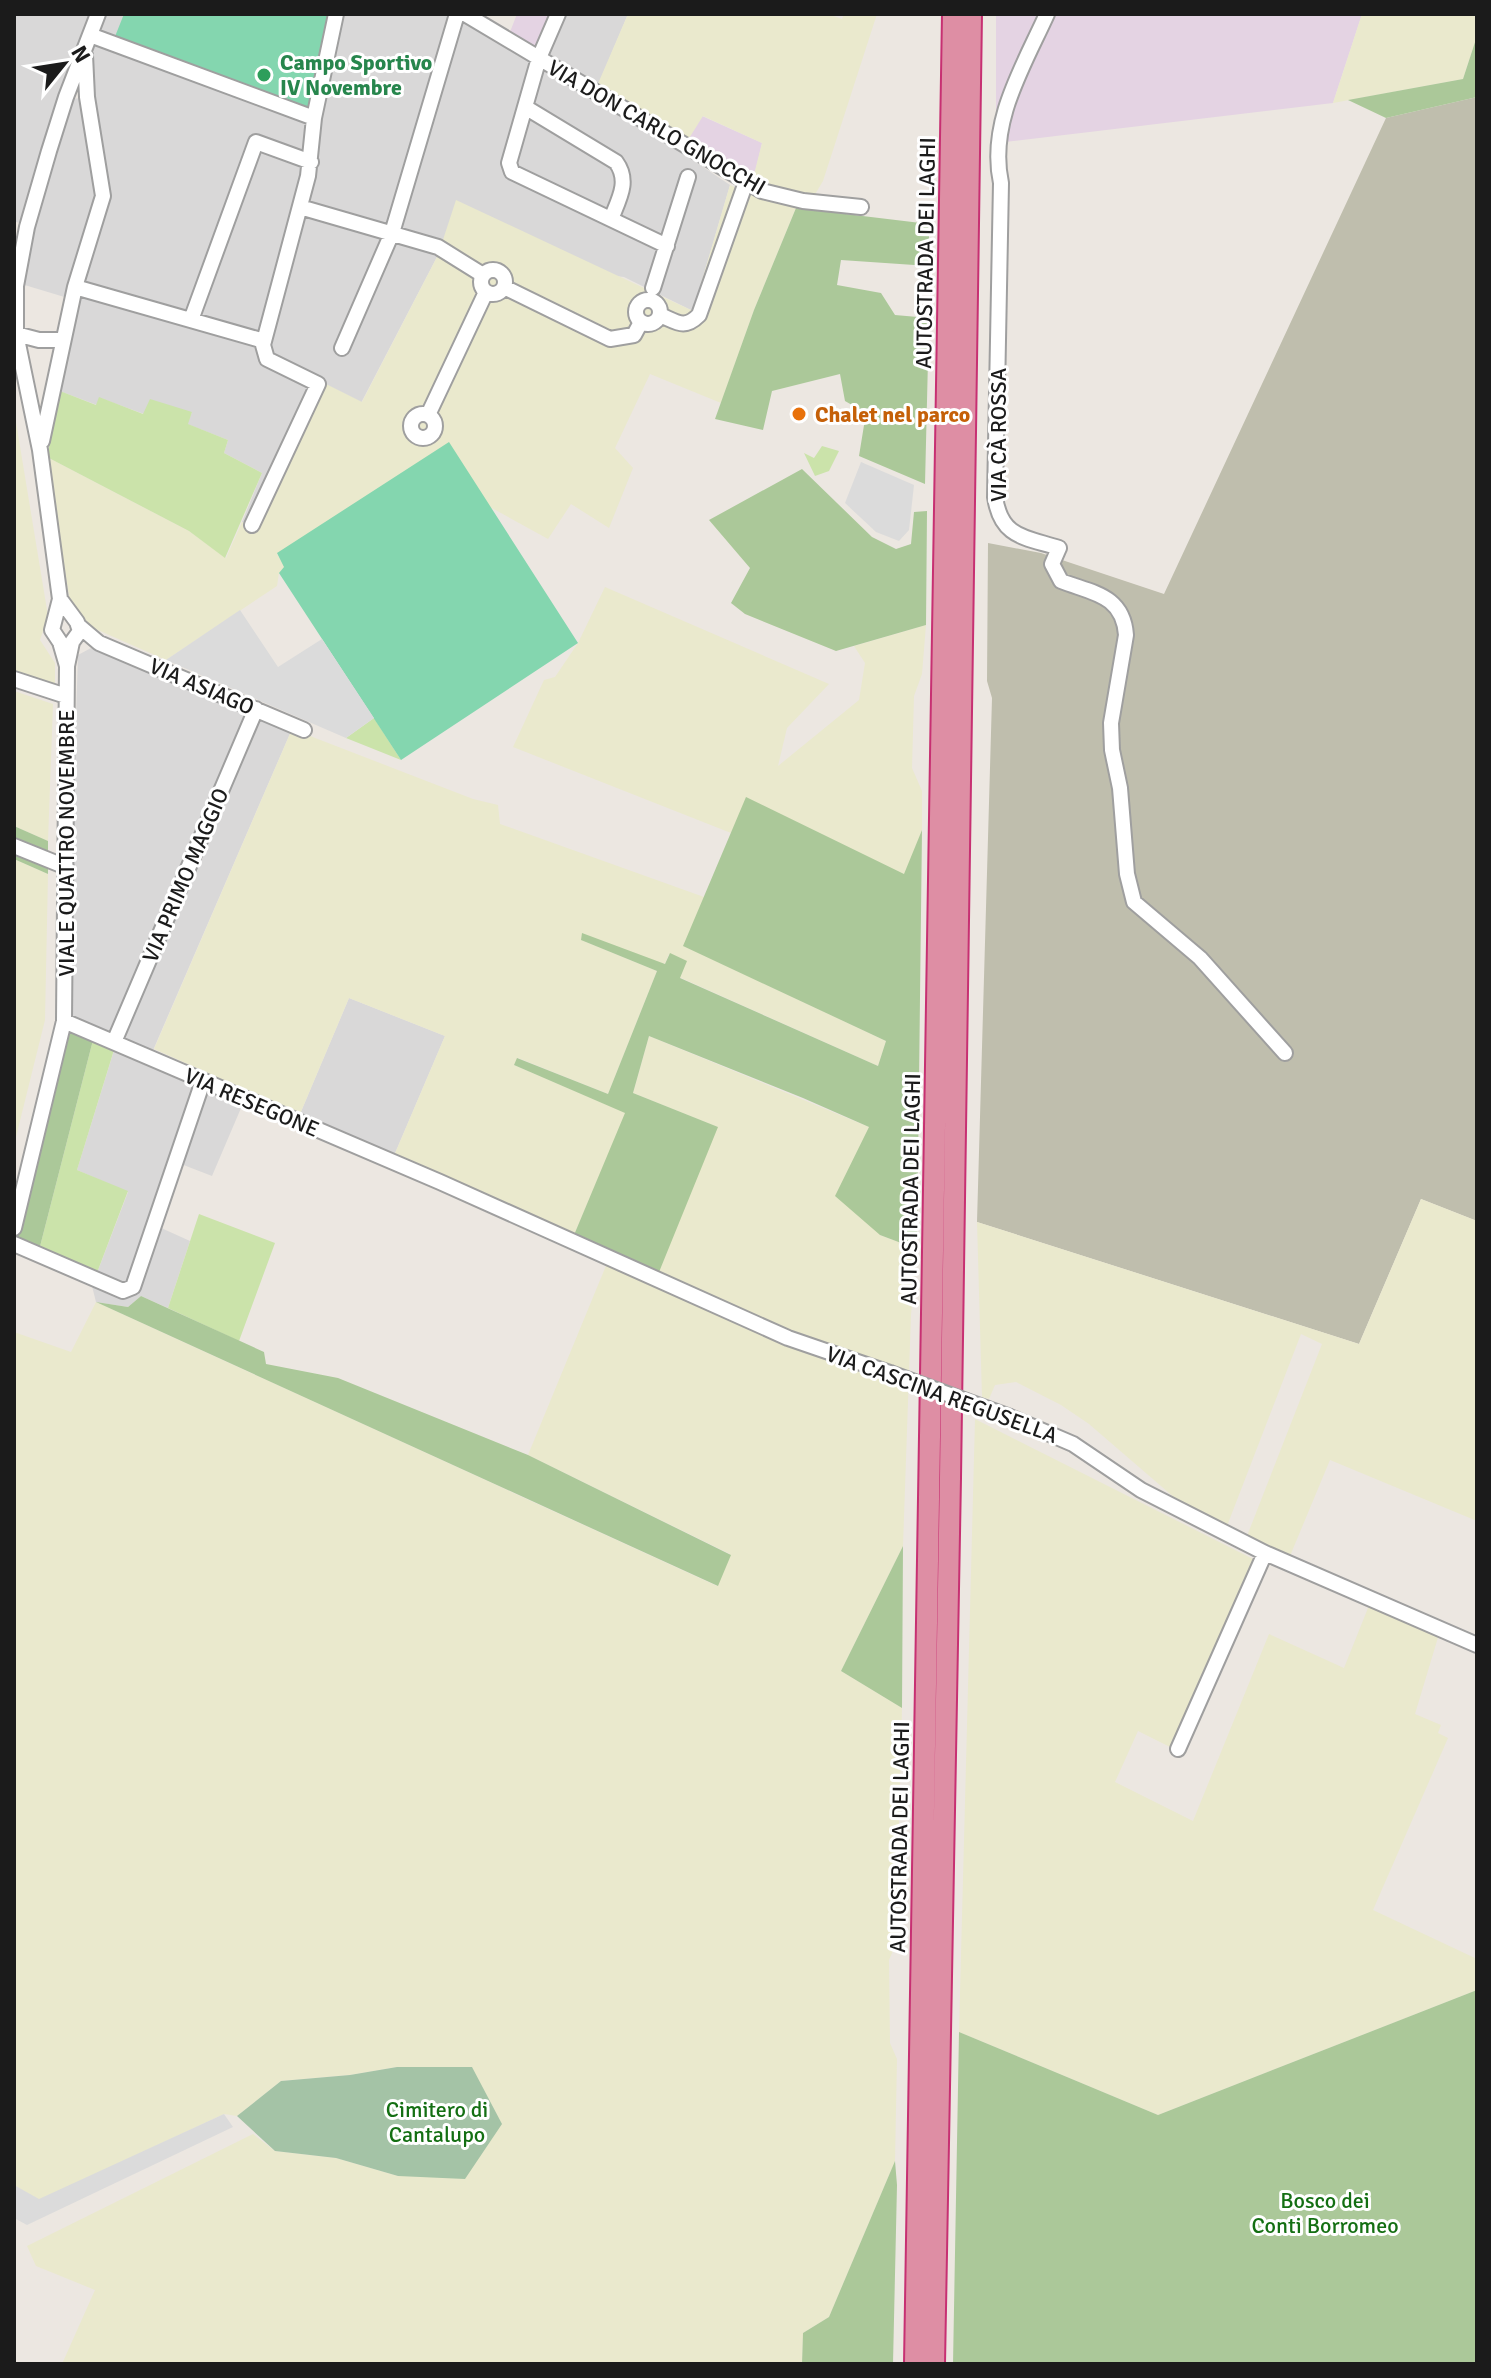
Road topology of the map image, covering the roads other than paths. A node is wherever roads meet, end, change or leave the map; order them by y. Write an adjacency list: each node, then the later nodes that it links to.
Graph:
1 (98, 14): 9 (street)
2 (336, 14): 14 (street)
3 (457, 14): 21 (street)
4 (465, 14): 10 (street, VIA DON CARLO GNOCCHI)
5 (558, 14): 10 (street)
6 (953, 14): 55 (highway, AUTOSTRADA DEI LAGHI)
7 (971, 14): 56 (highway, AUTOSTRADA DEI LAGHI)
8 (1047, 14): 47 (street, VIA CÀ ROSSA)
9 (88, 41): 11 (street); 12 (street); 14 (street)
10 (539, 58): 13 (street); 17 (street, VIA DON CARLO GNOCCHI)
11 (66, 97): 12 (street); 29 (street)
12 (87, 97): 24 (street)
13 (525, 107): 20 (street); 20 (street)
14 (314, 118): 15 (street)
15 (311, 162): 18 (street); 28 (street)
16 (688, 177): 22 (street)
17 (746, 182): 19 (street, VIA DON CARLO GNOCCHI); 25 (street)
18 (300, 207): 21 (street); 31 (street)
19 (861, 207)
20 (611, 219): 22 (street)
21 (392, 233): 23 (street); 32 (street)
22 (667, 246): 26 (street)
23 (483, 275): 25 (street); 27 (street)
24 (75, 287): 28 (street); 30 (street)
25 (504, 287): 27 (street)
26 (653, 288)
27 (486, 292): 33 (street)
28 (191, 320): 31 (street)
29 (16, 334): 30 (street); 34 (street)
30 (63, 340): 34 (street)
31 (264, 341): 35 (street)
32 (342, 348)
33 (428, 415)
34 (40, 450): 36 (street)
35 (252, 525)
36 (60, 599): 37 (street); 38 (street)
37 (55, 621): 38 (street); 38 (street)
38 (72, 634): 40 (street, VIALE QUATTRO NOVEMBRE); 41 (street, VIA ASIAGO)
39 (14, 679): 40 (street)
40 (66, 696): 44 (street, VIALE QUATTRO NOVEMBRE)
41 (256, 709): 42 (street, VIA ASIAGO); 46 (street, VIA PRIMO MAGGIO)
42 (304, 730)
43 (14, 846): 44 (street)
44 (66, 867): 45 (street, VIALE QUATTRO NOVEMBRE)
45 (64, 1021): 46 (street, VIA RESEGONE); 50 (street, VIALE QUATTRO NOVEMBRE)
46 (114, 1042): 48 (street, VIA RESEGONE)
47 (1285, 1053)
48 (203, 1081): 49 (street, VIA RESEGONE); 51 (street)
49 (440, 1182): 52 (street, VIA CASCINA REGUSELLA, bridge)
50 (14, 1228)
51 (14, 1244)
52 (1265, 1553): 53 (street, VIA CASCINA REGUSELLA); 54 (street)
53 (1477, 1645)
54 (1178, 1749)
55 (915, 2364)
56 (934, 2364)

